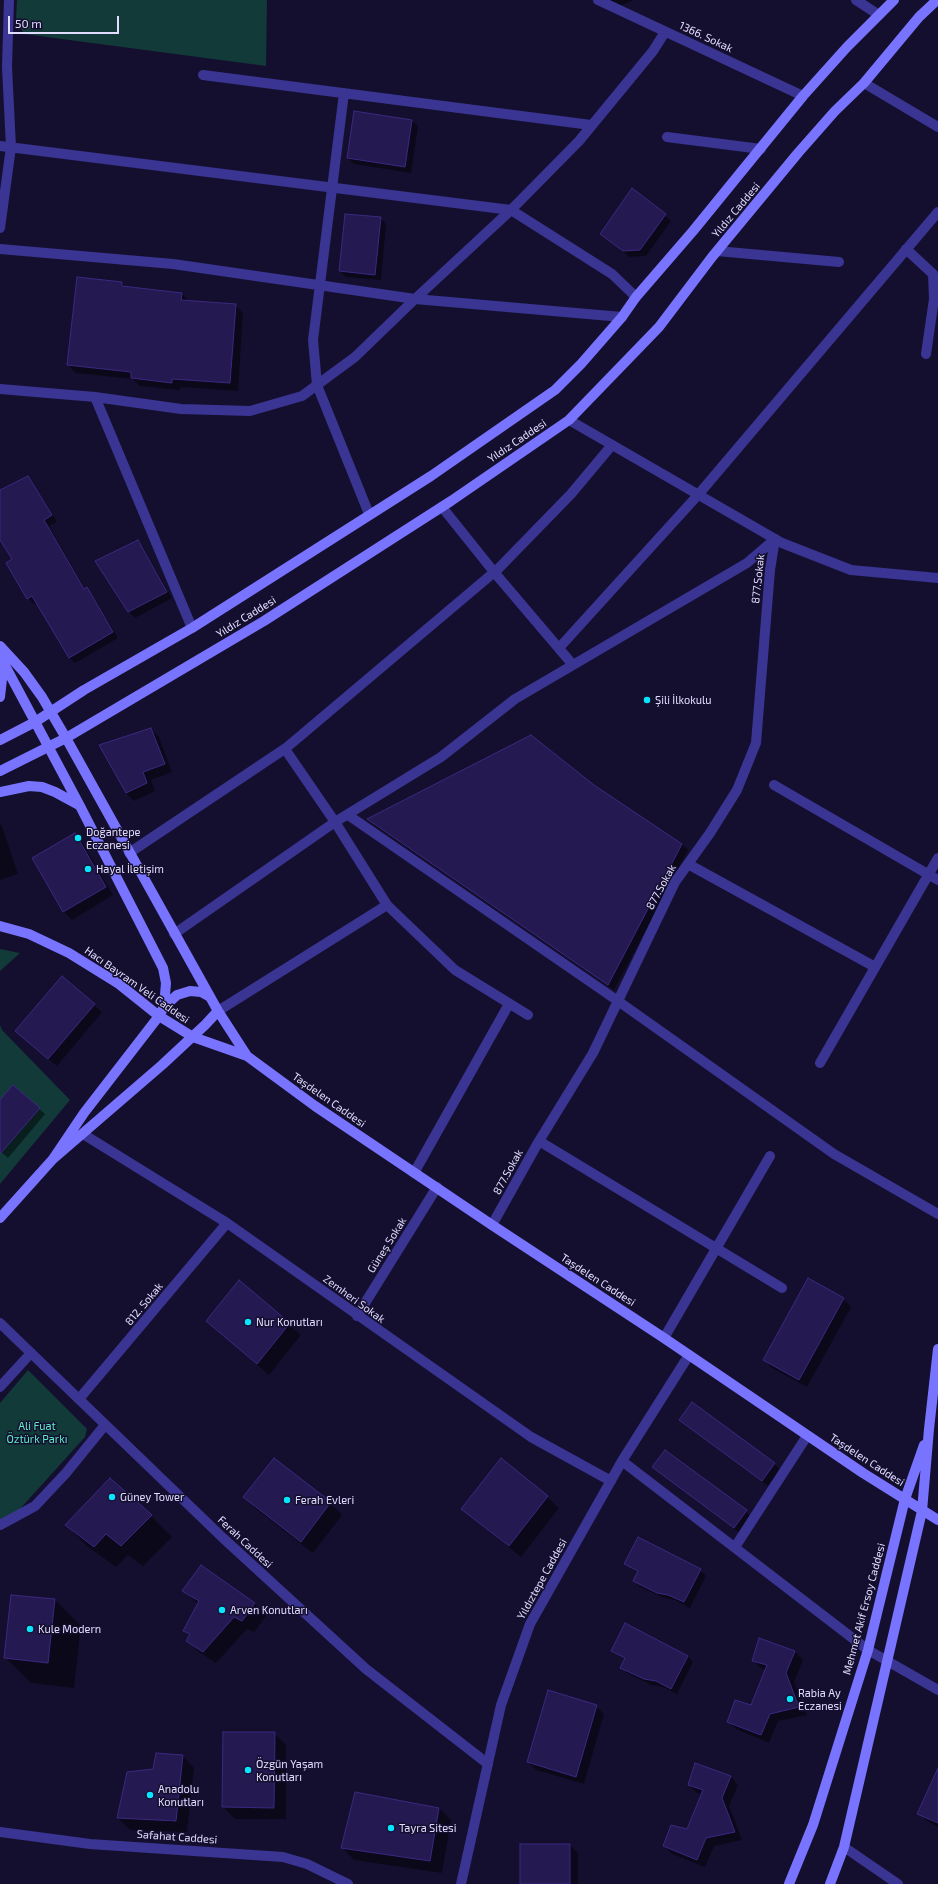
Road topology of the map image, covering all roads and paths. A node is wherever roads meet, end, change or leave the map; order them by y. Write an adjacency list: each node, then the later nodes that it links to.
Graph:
1 (9, 0): 16 (street)
2 (598, 0): 7 (street, 1366. Sokak)
3 (856, 0): 6 (street)
4 (894, 0): 6 (main road, Yıldız Caddesi)
5 (937, 0): 9 (main road, Yıldız Caddesi)
6 (879, 16): 11 (main road, Yıldız Caddesi)
7 (665, 32): 11 (street, 1366. Sokak); 12 (street)
8 (202, 75): 10 (street)
9 (864, 83): 13 (street); 24 (main road, Yıldız Caddesi)
10 (344, 93): 12 (street); 18 (street)
11 (803, 96): 17 (main road, Yıldız Caddesi)
12 (591, 125): 19 (street)
13 (938, 127)
14 (667, 137): 17 (street)
15 (0, 146): 16 (street)
16 (11, 147): 18 (street); 21 (street)
17 (761, 149): 27 (main road, Yıldız Caddesi)
18 (332, 189): 19 (street); 26 (street)
19 (511, 210): 27 (street); 28 (street)
20 (938, 212): 22 (street)
21 (0, 228)
22 (906, 248): 30 (street); 36 (street)
23 (0, 249): 26 (street)
24 (717, 251): 25 (street); 34 (main road, Yıldız Caddesi)
25 (839, 262)
26 (320, 285): 28 (street); 31 (street)
27 (636, 297): 29 (main road, Yıldız Caddesi)
28 (414, 299): 29 (street); 31 (street)
29 (622, 317): 38 (main road, Yıldız Caddesi)
30 (926, 354)
31 (317, 385): 33 (street); 38 (street)
32 (0, 389): 33 (street)
33 (95, 397): 42 (street)
34 (569, 420): 35 (street); 37 (main road, Yıldız Caddesi)
35 (612, 445): 36 (street); 40 (street)
36 (698, 495): 39 (street); 44 (street)
37 (442, 507): 40 (street); 51 (main road, Yıldız Caddesi)
38 (369, 514): 42 (main road, Yıldız Caddesi)
39 (775, 539): 41 (street); 46 (street); 63 (street, 877.Sokak)
40 (494, 572): 44 (street); 54 (street)
41 (938, 578)
42 (192, 628): 49 (main road, Yıldız Caddesi)
43 (0, 646): 49 (main road)
44 (559, 648): 46 (street)
45 (0, 656): 50 (main road)
46 (573, 665): 59 (street)
47 (0, 670): 48 (main road)
48 (0, 697)
49 (51, 713): 50 (main road, Yıldız Caddesi); 51 (main road)
50 (35, 722): 52 (main road, Yıldız Caddesi); 53 (main road)
51 (66, 738): 53 (main road, Yıldız Caddesi); 61 (main road)
52 (0, 740)
53 (48, 747): 55 (main road, Yıldız Caddesi); 58 (main road)
54 (285, 749): 60 (street); 61 (street)
55 (0, 771)
56 (774, 785): 64 (street)
57 (0, 792): 58 (main road)
58 (80, 806): 74 (main road)
59 (348, 815): 60 (street); 71 (street)
60 (335, 822): 66 (street); 68 (street)
61 (129, 853): 68 (main road)
62 (938, 858): 64 (street)
63 (688, 864): 69 (street); 71 (street, 877.Sokak)
64 (929, 874): 65 (street); 69 (street)
65 (938, 880)
66 (387, 905): 72 (street); 73 (street)
67 (0, 926): 74 (main road, Hacı Bayram Veli Caddesi)
68 (174, 934): 70 (main road)
69 (875, 967): 78 (street)
70 (210, 997): 73 (main road); 74 (main road)
71 (618, 1000): 80 (street, 877.Sokak); 85 (street)
72 (509, 1004): 75 (street); 83 (street)
73 (218, 1011): 76 (main road); 77 (main road)
74 (162, 1012): 76 (main road, Hacı Bayram Veli Caddesi); 82 (main road)
75 (528, 1015)
76 (193, 1037): 77 (main road, Hacı Bayram Veli Caddesi); 79 (main road)
77 (247, 1056): 83 (main road, Taşdelen Caddesi)
78 (820, 1063)
79 (83, 1134): 82 (main road); 87 (street, Zemheri Sokak)
80 (539, 1141): 88 (street, 877.Sokak); 89 (street)
81 (770, 1156): 89 (street)
82 (54, 1160): 86 (main road)
83 (414, 1173): 84 (main road, Taşdelen Caddesi)
84 (437, 1188): 88 (main road, Taşdelen Caddesi); 91 (street, Güneş Sokak)
85 (938, 1214)
86 (0, 1218)
87 (228, 1223): 91 (street, Zemheri Sokak); 98 (street, 812. Sokak)
88 (492, 1225): 93 (main road, Taşdelen Caddesi)
89 (716, 1248): 90 (street); 93 (street)
90 (782, 1288)
91 (358, 1316): 103 (street, Zemheri Sokak)
92 (0, 1323): 95 (street, Ferah Caddesi)
93 (664, 1338): 96 (main road, Taşdelen Caddesi)
94 (938, 1349): 100 (main road, Mehmet Akif Ersoy Caddesi)
95 (31, 1353): 97 (street); 98 (street, Ferah Caddesi)
96 (689, 1355): 101 (main road, Taşdelen Caddesi); 102 (street, Yıldıztepe Caddesi)
97 (0, 1387)
98 (79, 1399): 99 (street, Ferah Caddesi)
99 (105, 1425): 107 (street); 112 (street, Ferah Caddesi)
100 (929, 1429): 104 (main road, Mehmet Akif Ersoy Caddesi); 105 (main road, Mehmet Akif Ersoy Caddesi)
101 (808, 1436): 104 (main road, Taşdelen Caddesi); 108 (street)
102 (622, 1461): 103 (street, Yıldıztepe Caddesi); 108 (street)
103 (611, 1480): 112 (street, Yıldıztepe Caddesi)
104 (905, 1499): 105 (main road, Taşdelen Caddesi); 109 (main road, Mehmet Akif Ersoy Caddesi)
105 (922, 1511): 106 (main road, Taşdelen Caddesi); 110 (main road, Mehmet Akif Ersoy Caddesi)
106 (938, 1520)
107 (0, 1526)
108 (735, 1547): 109 (street)
109 (868, 1650): 110 (street); 117 (main road, Mehmet Akif Ersoy Caddesi)
110 (887, 1663): 111 (street); 114 (main road, Mehmet Akif Ersoy Caddesi)
111 (938, 1690)
112 (488, 1764): 116 (street, Yıldıztepe Caddesi)
113 (0, 1832): 115 (street, Safahat Caddesi)
114 (844, 1847): 118 (main road, Mehmet Akif Ersoy Caddesi); 119 (street)
115 (348, 1884)
116 (461, 1884)
117 (789, 1884)
118 (830, 1884)
119 (898, 1884)

